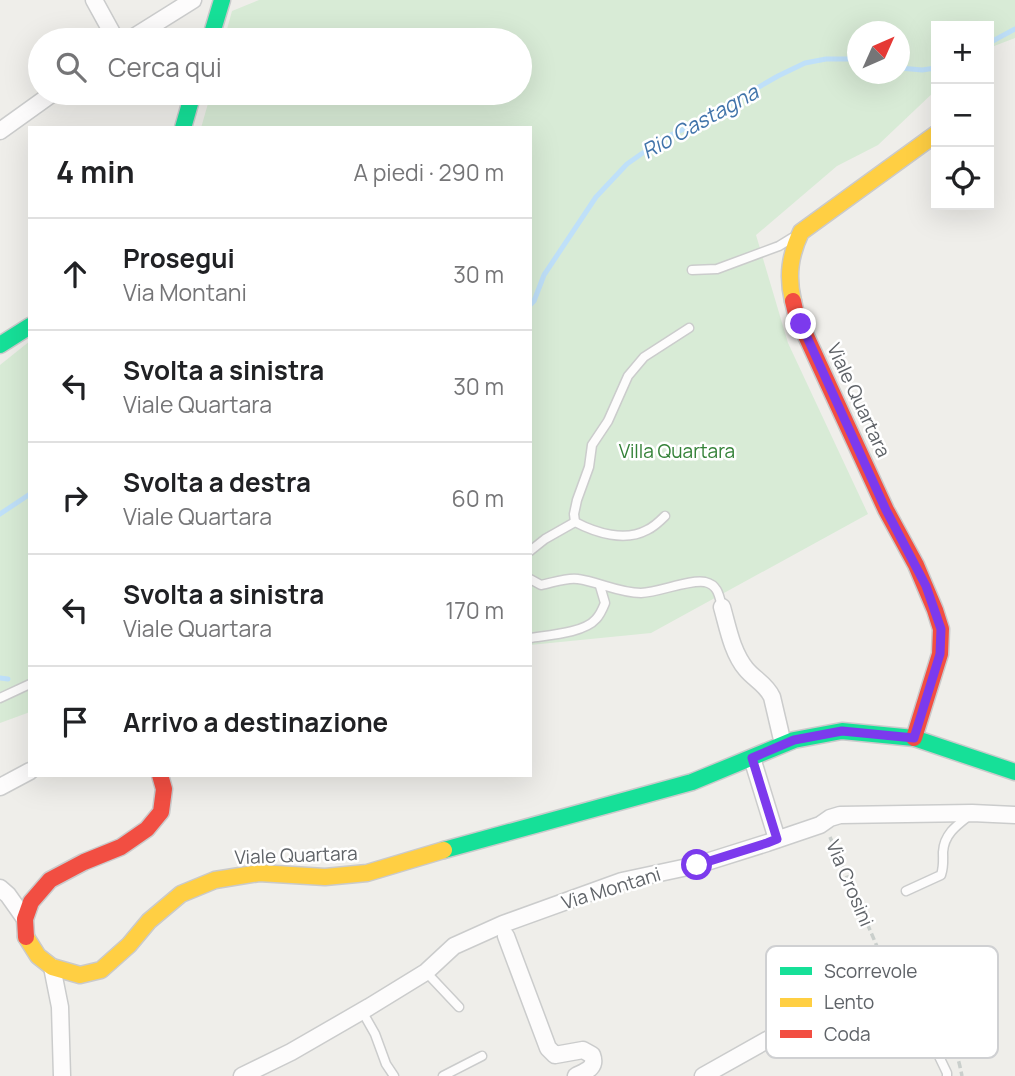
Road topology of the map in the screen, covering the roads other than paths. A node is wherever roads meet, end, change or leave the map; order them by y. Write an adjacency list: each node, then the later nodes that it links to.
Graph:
1 (94, 0): 4 (street)
2 (193, 0): 5 (street)
3 (222, 0): 6 (street)
4 (109, 28)
5 (148, 28)
6 (214, 28)
7 (36, 105): 10 (street)
8 (190, 105): 9 (street)
9 (184, 126)
10 (0, 131)
11 (931, 138): 12 (street)
12 (801, 232): 13 (lane); 26 (street, Viale Quartara)
13 (692, 270)
14 (28, 327): 16 (street)
15 (689, 328): 18 (lane)
16 (0, 345)
17 (665, 516): 18 (lane)
18 (575, 522): 19 (lane)
19 (532, 549)
20 (532, 582): 21 (lane)
21 (600, 586): 22 (lane); 23 (lane)
22 (722, 607): 27 (street)
23 (532, 638)
24 (28, 685): 25 (lane)
25 (0, 698)
26 (914, 738): 27 (street, Viale Quartara); 30 (street, Viale Quartara)
27 (783, 744): 28 (street, Viale Quartara)
28 (752, 758): 35 (street); 40 (street, Viale Quartara)
29 (28, 772): 32 (street)
30 (1015, 772)
31 (161, 777): 38 (street)
32 (0, 787)
33 (972, 813): 34 (street, Via Montani); 35 (street, Via Montani); 37 (lane)
34 (1015, 815)
35 (777, 839): 41 (street, Via Montani)
36 (0, 888): 38 (street)
37 (906, 891)
38 (25, 919): 40 (street)
39 (506, 936): 51 (street)
40 (51, 967): 47 (street)
41 (426, 972): 42 (lane); 43 (street, Via Montani)
42 (459, 1007)
43 (362, 1011): 48 (street, Via Montani); 49 (lane)
44 (766, 1041): 52 (street)
45 (482, 1056): 50 (lane)
46 (940, 1058): 53 (lane)
47 (62, 1076)
48 (242, 1076)
49 (394, 1076)
50 (443, 1076)
51 (576, 1076)
52 (703, 1076)
53 (947, 1076)

